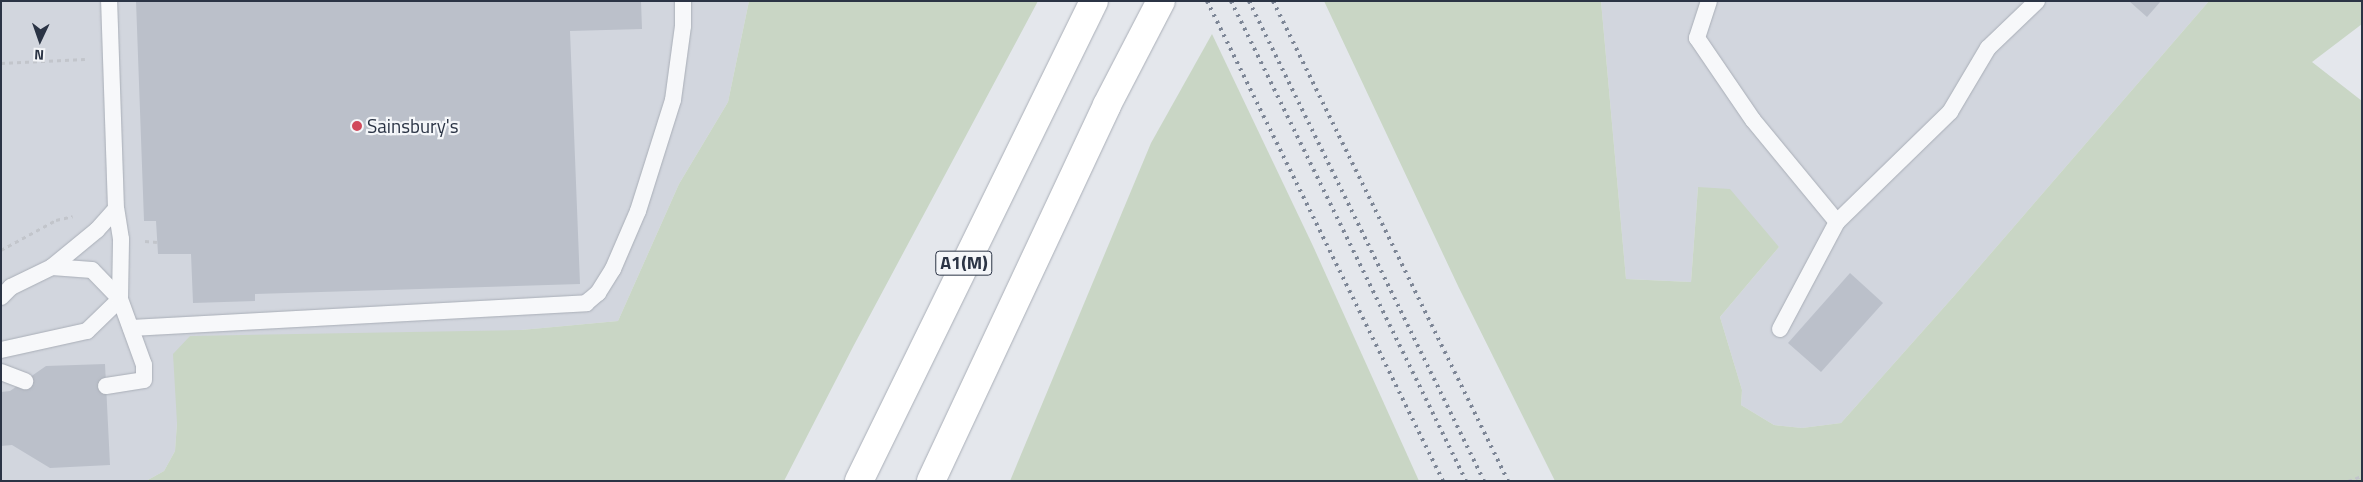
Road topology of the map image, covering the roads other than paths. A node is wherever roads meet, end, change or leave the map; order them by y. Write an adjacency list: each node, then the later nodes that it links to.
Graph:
1 (109, 1): 7 (lane)
2 (683, 1): 12 (lane)
3 (1094, 1): 18 (highway, A1(M))
4 (1161, 1): 19 (highway)
5 (1709, 1): 8 (lane)
6 (2037, 1): 8 (lane)
7 (116, 210): 9 (lane); 11 (lane)
8 (1837, 222): 13 (lane)
9 (52, 268): 10 (lane); 11 (lane)
10 (1, 297)
11 (120, 298): 12 (lane); 14 (lane)
12 (131, 328): 17 (lane)
13 (1780, 329)
14 (1, 350)
15 (1, 372): 16 (lane)
16 (25, 381)
17 (106, 386)
18 (859, 481)
19 (930, 481)

